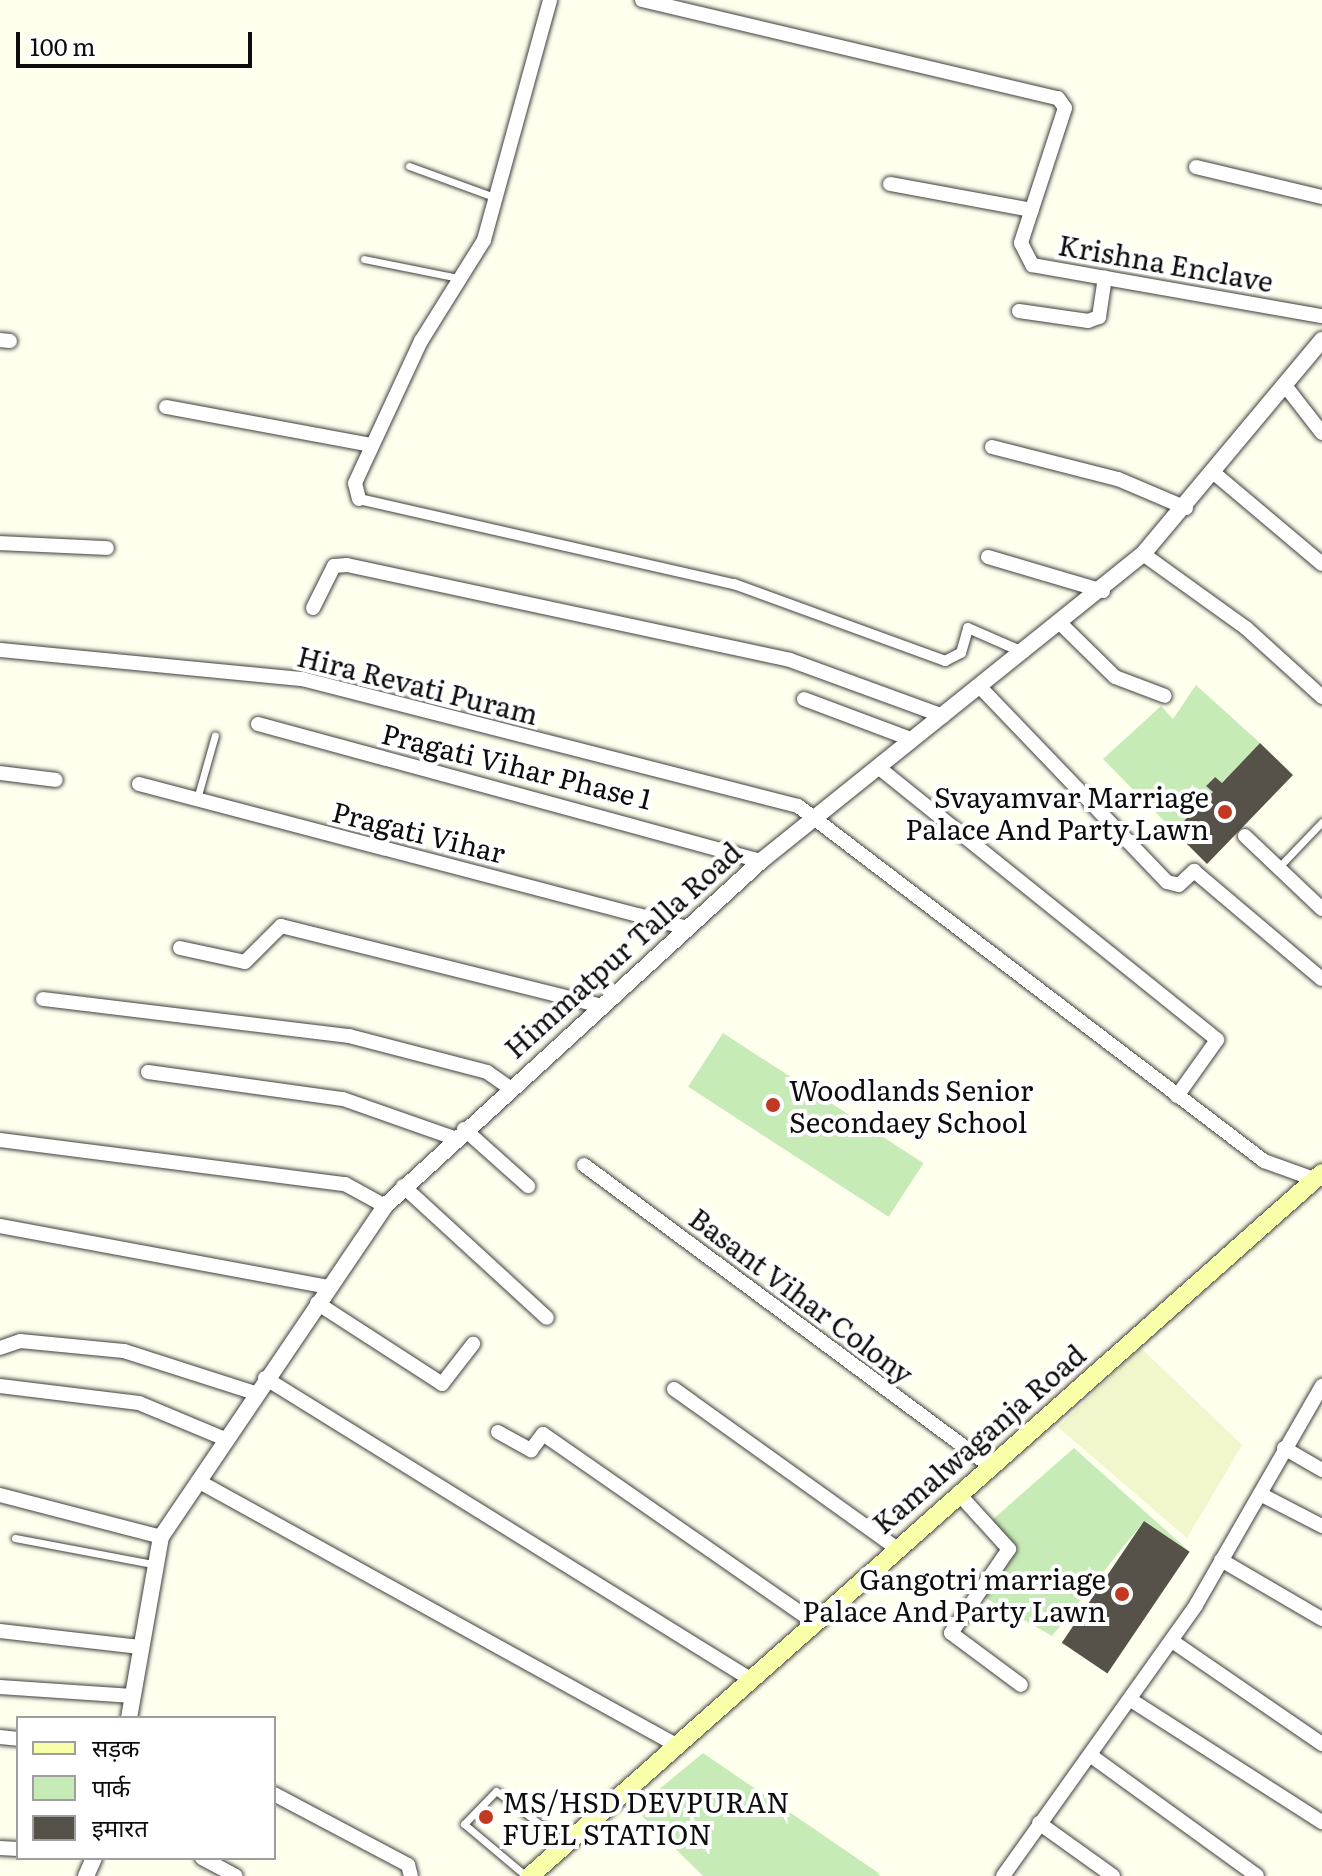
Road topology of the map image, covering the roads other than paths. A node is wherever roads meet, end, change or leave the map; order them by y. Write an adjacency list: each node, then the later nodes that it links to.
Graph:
1 (550, 0): 7 (street)
2 (642, 0): 8 (street, Krishna Enclave)
3 (409, 166): 7 (lane)
4 (1196, 167): 6 (street)
5 (890, 184): 8 (street)
6 (1322, 197)
7 (499, 199): 11 (street)
8 (1032, 210): 10 (street, Krishna Enclave)
9 (364, 259): 11 (lane)
10 (1105, 277): 12 (street); 13 (street, Krishna Enclave)
11 (458, 278): 18 (street)
12 (1019, 311)
13 (1322, 316)
14 (1322, 340): 15 (street, Himmatpur Talla Road)
15 (1287, 388): 17 (street); 20 (street, Himmatpur Talla Road)
16 (166, 407): 18 (street)
17 (1322, 433)
18 (371, 445): 21 (street)
19 (992, 447): 22 (street)
20 (1214, 473): 22 (street, Himmatpur Talla Road); 27 (street)
21 (359, 499): 32 (street)
22 (1186, 508): 25 (street, Himmatpur Talla Road)
23 (0, 543): 24 (street)
24 (107, 548)
25 (1143, 554): 28 (street, Himmatpur Talla Road); 35 (street)
26 (988, 557): 28 (street)
27 (1322, 564)
28 (1103, 591): 30 (street, Himmatpur Talla Road)
29 (313, 608): 37 (street)
30 (1062, 625): 32 (street, Himmatpur Talla Road); 34 (street)
31 (0, 650): 46 (street, Hira Revati Puram)
32 (1025, 653): 33 (street, Himmatpur Talla Road)
33 (980, 687): 37 (street, Himmatpur Talla Road); 54 (street)
34 (1165, 696)
35 (1322, 697)
36 (804, 699): 40 (street)
37 (943, 716): 40 (street, Himmatpur Talla Road)
38 (258, 724): 49 (street, Pragati Vihar Phase 1)
39 (215, 735): 45 (lane)
40 (913, 740): 41 (street, Himmatpur Talla Road)
41 (878, 767): 46 (street, Himmatpur Talla Road); 59 (street)
42 (0, 773): 43 (street)
43 (56, 780)
44 (139, 784): 45 (street, Pragati Vihar)
45 (197, 799): 52 (street, Pragati Vihar)
46 (812, 818): 49 (street, Himmatpur Talla Road); 59 (street, Hira Revati Puram)
47 (1322, 822): 50 (lane)
48 (1245, 836): 50 (street)
49 (761, 861): 52 (street, Himmatpur Talla Road)
50 (1278, 868): 51 (street)
51 (1322, 909)
52 (687, 928): 56 (street, Himmatpur Talla Road)
53 (180, 948): 56 (street)
54 (1322, 979)
55 (43, 999): 58 (street)
56 (601, 1006): 58 (street, Himmatpur Talla Road)
57 (148, 1072): 60 (street)
58 (507, 1086): 60 (street, Himmatpur Talla Road)
59 (1177, 1096): 63 (street, Hira Revati Puram)
60 (459, 1133): 64 (street, Himmatpur Talla Road); 65 (street)
61 (0, 1140): 66 (street)
62 (584, 1165): 80 (street, Basant Vihar Colony)
63 (1318, 1176): 80 (main road, Kamalwaganja Road)
64 (403, 1186): 66 (street, Himmatpur Talla Road); 70 (street)
65 (528, 1186)
66 (385, 1206): 68 (street, Himmatpur Talla Road)
67 (0, 1226): 68 (street)
68 (329, 1287): 69 (street, Himmatpur Talla Road)
69 (317, 1303): 71 (street); 74 (street, Himmatpur Talla Road)
70 (547, 1318)
71 (473, 1344)
72 (0, 1348): 74 (street)
73 (0, 1386): 78 (street)
74 (260, 1386): 78 (street, Himmatpur Talla Road); 97 (street)
75 (1322, 1386): 79 (street)
76 (674, 1389): 89 (street)
77 (498, 1432): 93 (street)
78 (225, 1439): 82 (street, Himmatpur Talla Road)
79 (1284, 1448): 81 (street); 84 (street)
80 (990, 1466): 83 (main road, Kamalwaganja Road)
81 (1322, 1470)
82 (198, 1481): 87 (street, Himmatpur Talla Road); 104 (street)
83 (958, 1493): 89 (main road, Kamalwaganja Road); 98 (street)
84 (1260, 1494): 86 (street); 90 (street)
85 (0, 1495): 87 (street)
86 (1322, 1526)
87 (161, 1537): 91 (street, Himmatpur Talla Road)
88 (15, 1538): 91 (lane)
89 (896, 1548): 93 (main road, Kamalwaganja Road)
90 (1221, 1560): 92 (street); 95 (street)
91 (153, 1564): 96 (street, Himmatpur Talla Road)
92 (1322, 1619)
93 (813, 1622): 97 (main road, Kamalwaganja Road)
94 (0, 1631): 96 (street)
95 (1172, 1641): 101 (street); 103 (street)
96 (140, 1647): 100 (street, Himmatpur Talla Road)
97 (750, 1679): 104 (main road, Kamalwaganja Road)
98 (1021, 1685)
99 (0, 1687): 100 (street)
100 (133, 1696): 102 (street, Himmatpur Talla Road)
101 (1131, 1700): 105 (street); 107 (street)
102 (129, 1716)
103 (1322, 1744)
104 (676, 1745): 109 (main road, Kamalwaganja Road)
105 (1090, 1755): 108 (street); 116 (street)
106 (276, 1795): 112 (street)
107 (1322, 1822)
108 (1039, 1823): 114 (street); 115 (street)
109 (566, 1843): 113 (main road, Kamalwaganja Road); 113 (lane)
110 (206, 1860): 111 (street)
111 (236, 1876)
112 (411, 1876)
113 (528, 1876)
114 (1003, 1876)
115 (1113, 1876)
116 (1257, 1876)

